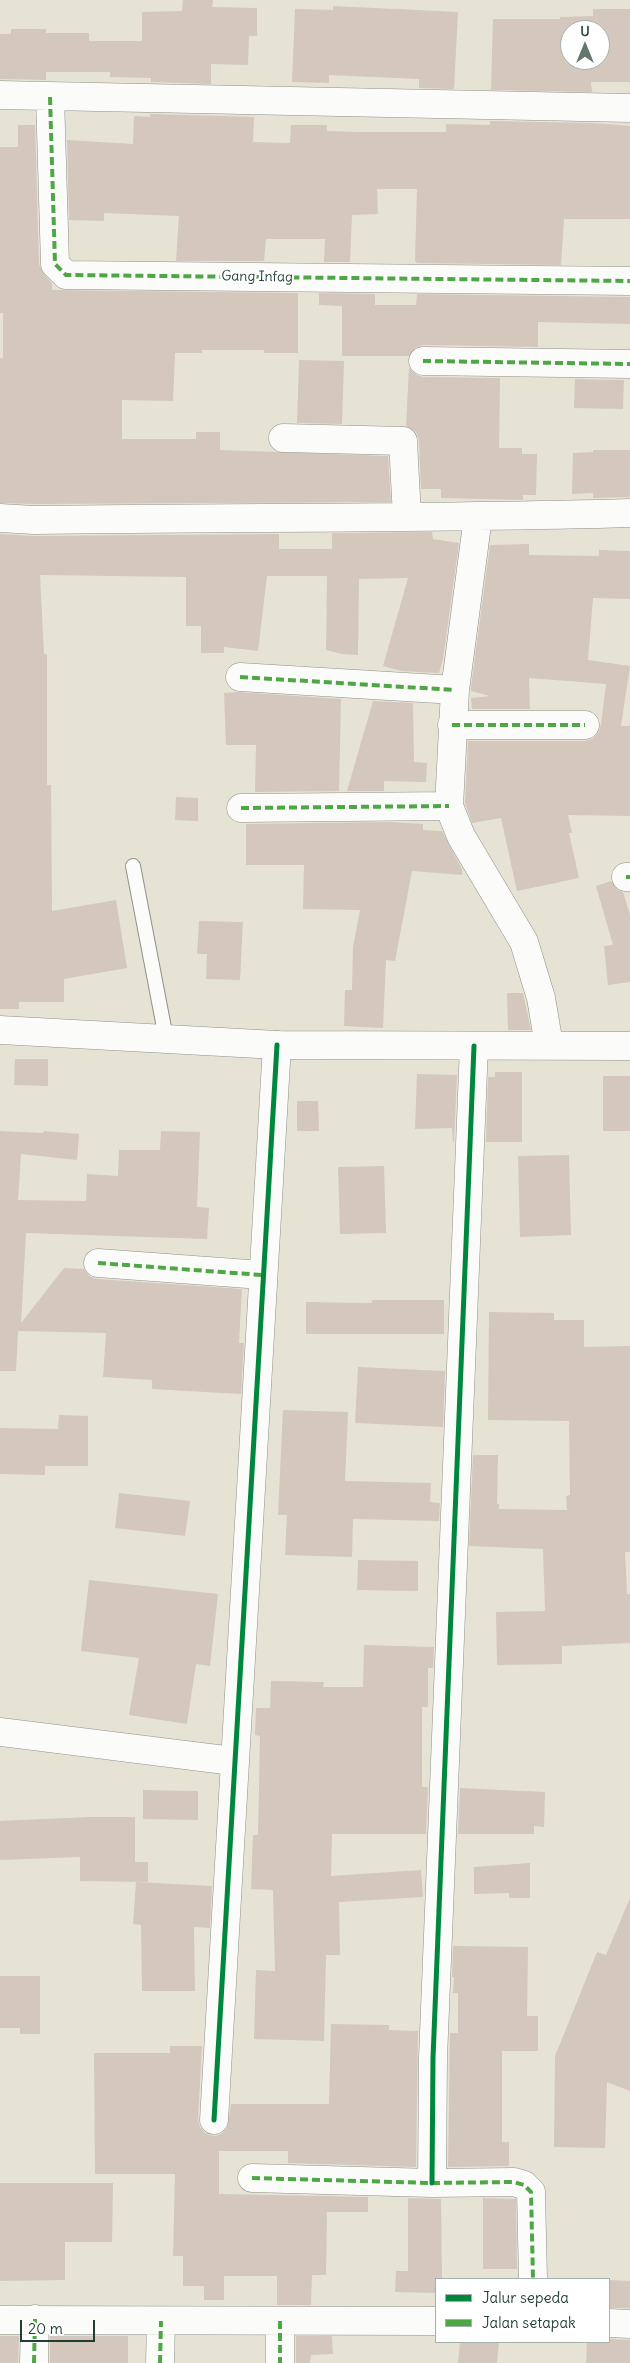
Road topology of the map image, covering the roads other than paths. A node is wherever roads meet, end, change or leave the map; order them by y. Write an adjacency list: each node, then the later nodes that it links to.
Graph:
1 (0, 95): 2 (street)
2 (50, 97): 3 (street); 4 (street, Gang Infag)
3 (630, 108)
4 (630, 281)
5 (423, 361): 6 (street)
6 (630, 364)
7 (283, 438): 9 (street)
8 (630, 513): 11 (street)
9 (407, 517): 10 (street); 11 (street)
10 (0, 518)
11 (478, 518): 13 (street)
12 (240, 677): 13 (street)
13 (455, 690): 14 (street)
14 (452, 725): 15 (street); 16 (street)
15 (585, 725)
16 (449, 806): 17 (street); 22 (street)
17 (241, 808)
18 (133, 866): 20 (lane)
19 (0, 1030): 20 (street)
20 (166, 1038): 21 (street)
21 (277, 1045): 23 (street); 26 (street)
22 (549, 1045): 23 (street); 24 (street)
23 (474, 1046): 31 (street)
24 (630, 1046)
25 (98, 1263): 26 (street)
26 (262, 1275): 28 (street)
27 (0, 1732): 28 (street)
28 (233, 1761): 29 (street)
29 (214, 2120)
30 (252, 2178): 31 (street)
31 (432, 2184): 32 (street)
32 (533, 2278)
33 (35, 2319): 34 (street); 35 (street); 40 (street)
34 (0, 2320)
35 (161, 2321): 36 (street); 41 (street)
36 (280, 2321): 37 (street); 42 (street)
37 (435, 2321)
38 (610, 2323): 39 (street)
39 (630, 2324)
40 (34, 2363)
41 (160, 2363)
42 (280, 2363)

